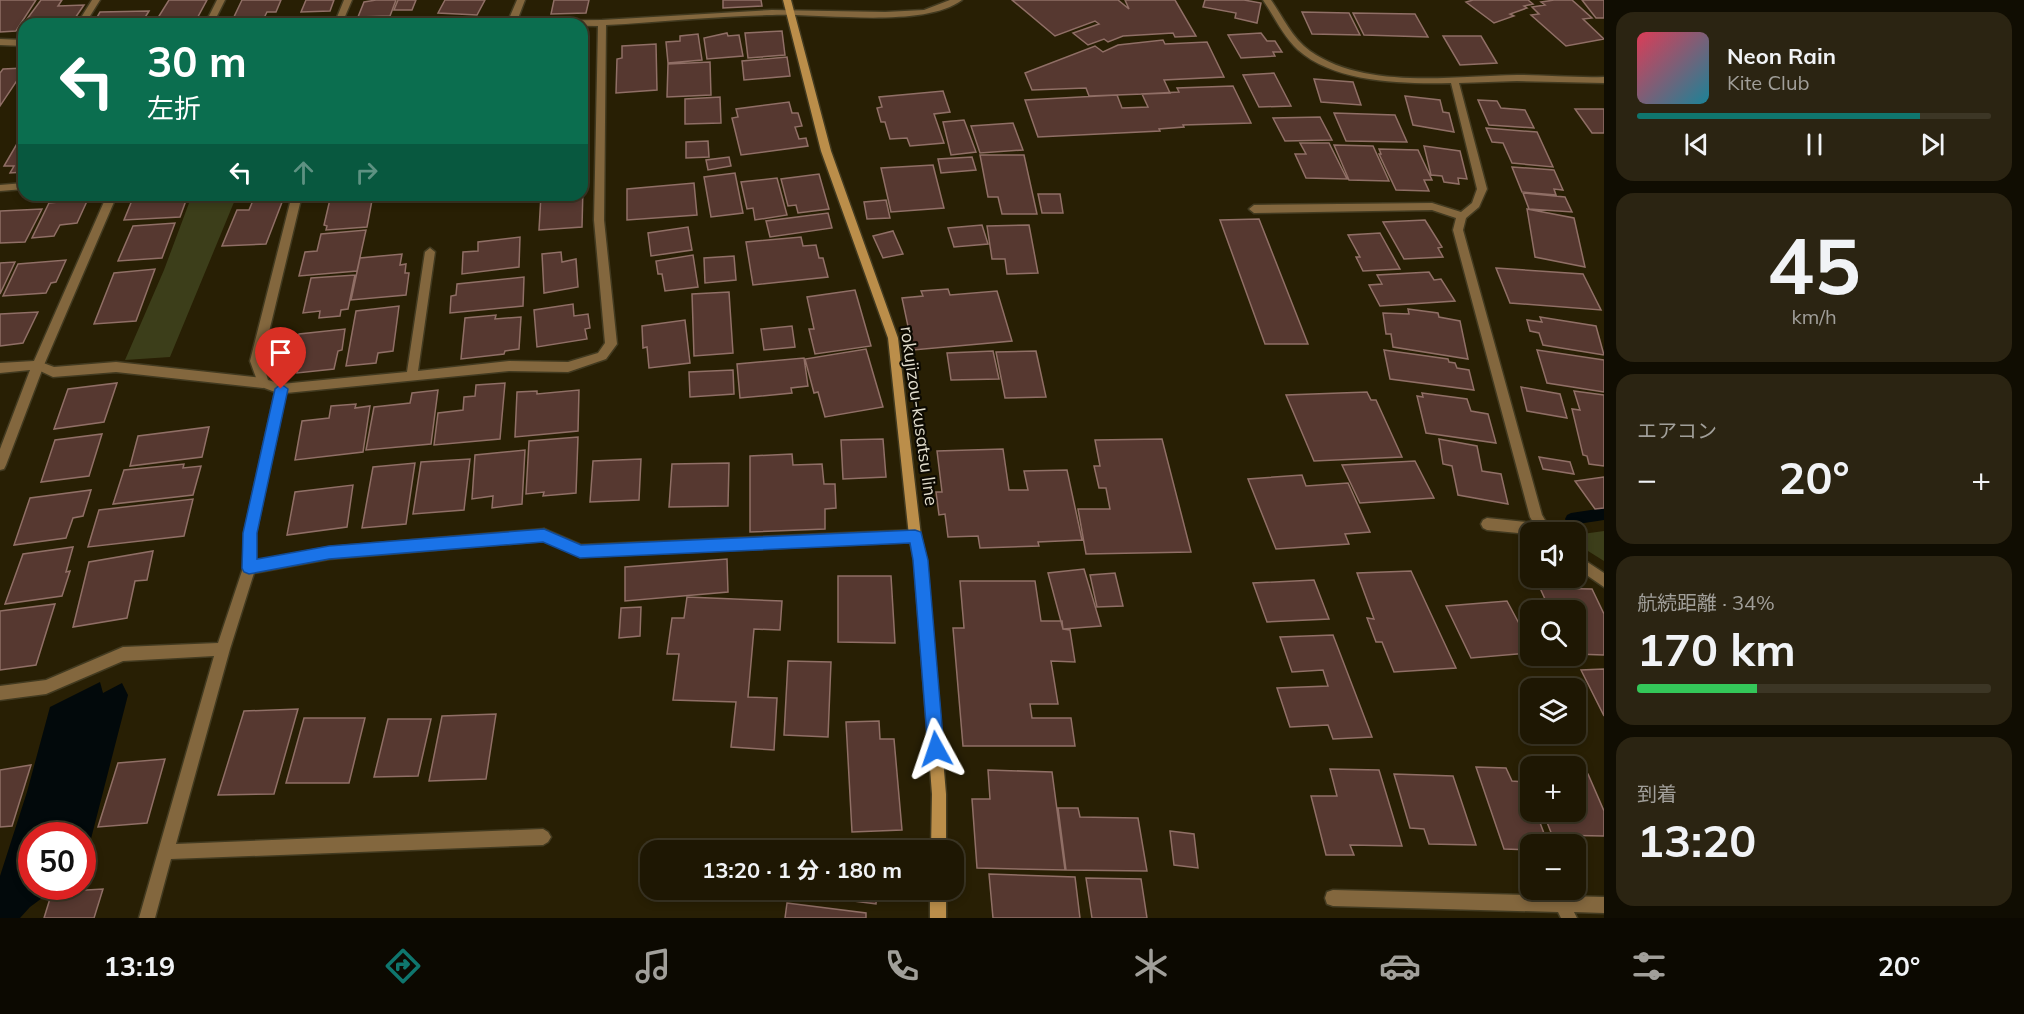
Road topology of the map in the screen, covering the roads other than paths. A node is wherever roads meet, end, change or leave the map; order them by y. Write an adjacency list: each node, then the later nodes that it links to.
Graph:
1 (96, 0): 8 (street)
2 (221, 0): 9 (street)
3 (348, 0): 10 (street)
4 (521, 0): 11 (street)
5 (958, 0): 7 (street)
6 (1267, 0): 16 (street)
7 (788, 6): 13 (street); 34 (main road, rokujizou-kusatsu line)
8 (85, 18)
9 (212, 18)
10 (340, 18)
11 (514, 18)
12 (588, 22): 13 (street)
13 (602, 22): 27 (street)
14 (0, 42): 15 (street)
15 (18, 43)
16 (1454, 79): 17 (street); 23 (street)
17 (1604, 80)
18 (18, 186): 19 (street)
19 (0, 188)
20 (109, 201): 25 (street)
21 (295, 201): 28 (street)
22 (1254, 209): 23 (street)
23 (1462, 216): 31 (street)
24 (430, 252): 27 (street)
25 (38, 365): 26 (street); 28 (street); 30 (street)
26 (0, 368)
27 (412, 374): 29 (street)
28 (263, 383): 29 (street)
29 (281, 389): 35 (street)
30 (0, 465)
31 (1539, 522)
32 (1487, 524): 33 (street)
33 (1520, 528)
34 (915, 536): 35 (street); 41 (main road, rokujizou-kusatsu line)
35 (249, 568): 38 (street)
36 (1586, 568): 37 (street)
37 (1604, 581)
38 (223, 649): 39 (street); 42 (street)
39 (0, 693)
40 (543, 837): 42 (street)
41 (939, 840)
42 (166, 852): 47 (street)
43 (1333, 898): 46 (street)
44 (938, 900): 48 (main road)
45 (1604, 905): 46 (street)
46 (1565, 911)
47 (147, 918)
48 (938, 918)

